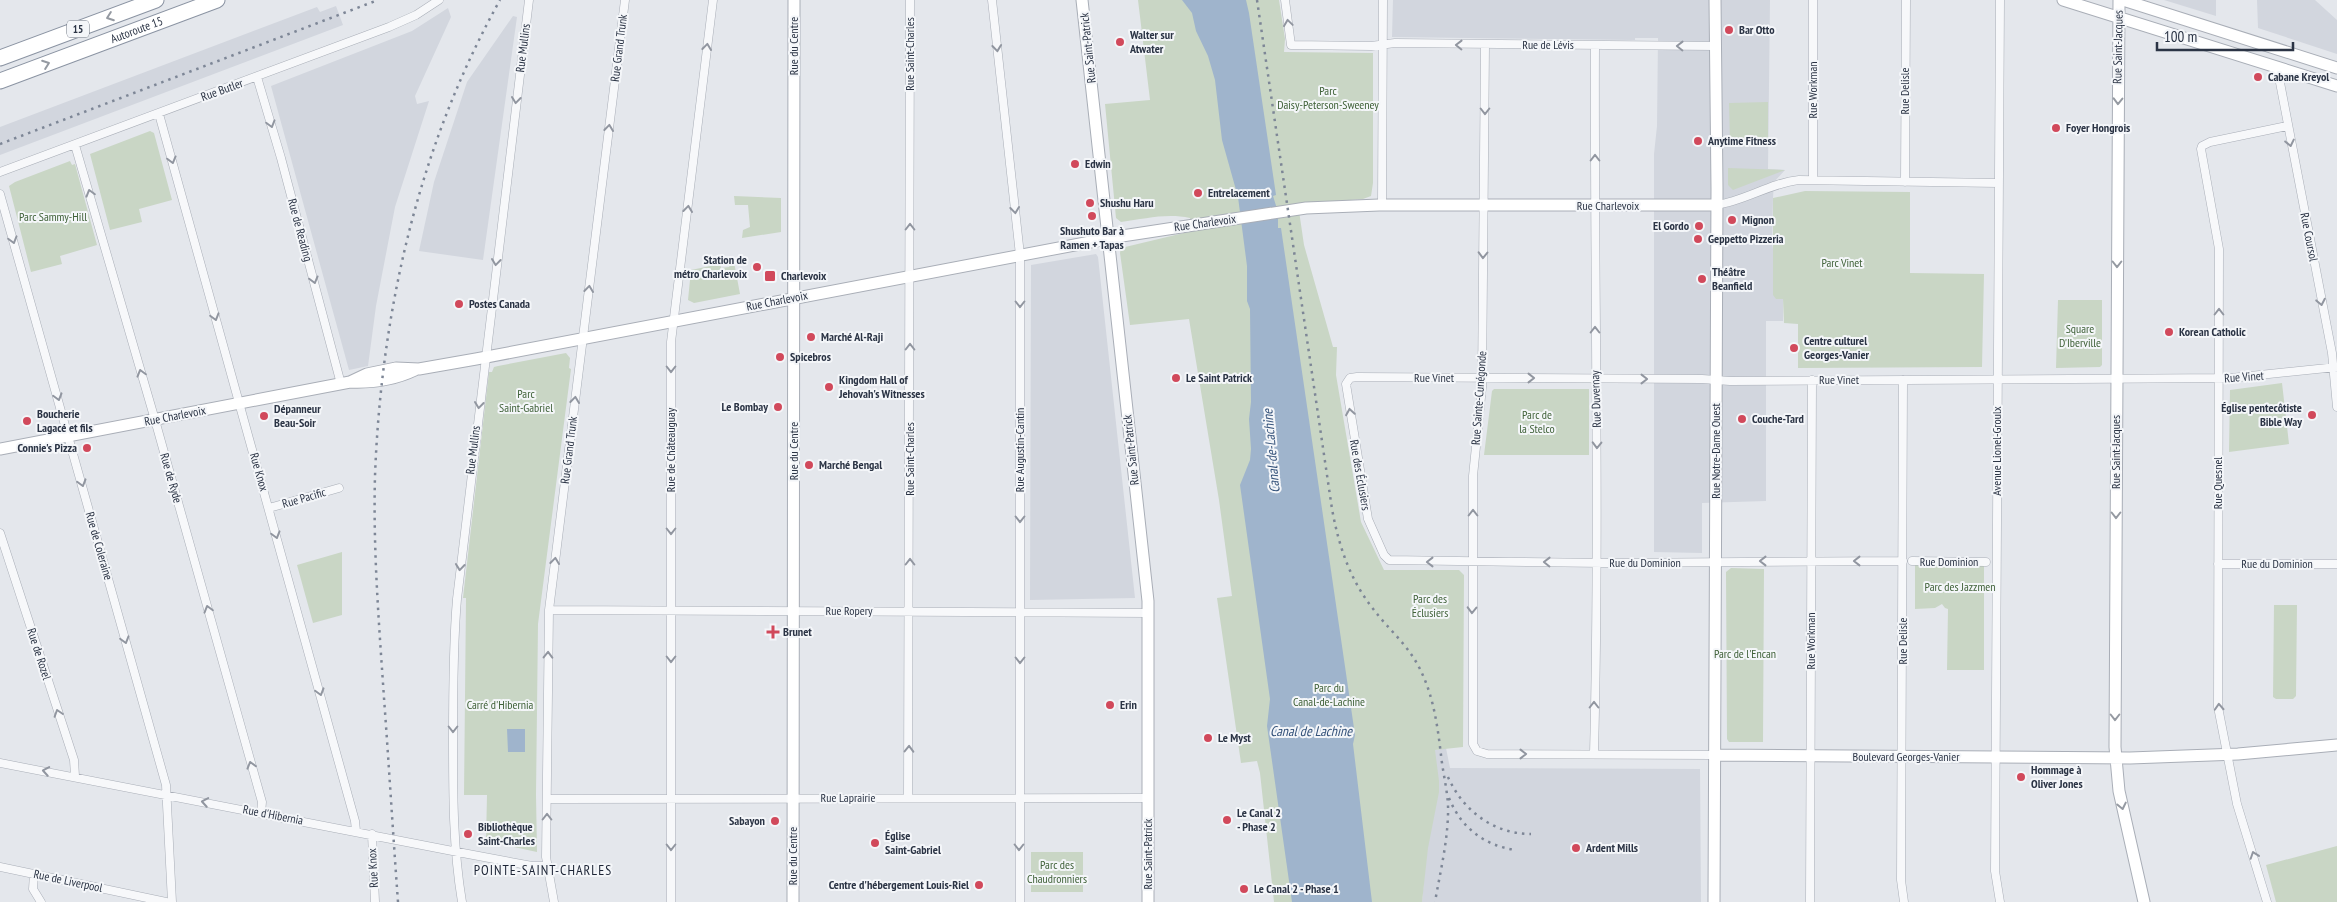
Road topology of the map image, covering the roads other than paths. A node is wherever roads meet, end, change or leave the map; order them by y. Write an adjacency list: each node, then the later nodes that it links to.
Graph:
1 (156, 0): 25 (highway, Autoroute 15 / 15, one-way to 25)
2 (217, 0): 29 (highway, Autoroute 15 / 15, one-way to 2)
3 (439, 0): 28 (street, Rue Butler)
4 (529, 0): 49 (street, Rue Mullins, one-way to 49)
5 (625, 0): 48 (street, Rue Grand Trunk, one-way to 5)
6 (713, 0): 47 (street, Rue de Châteauguay, one-way to 6)
7 (794, 0): 46 (street, Rue du Centre)
8 (910, 0): 45 (street, Rue Saint-Charles, one-way to 8)
9 (992, 0): 44 (street, Rue Augustin-Cantin, one-way to 44)
10 (1082, 0): 43 (street, Rue Saint-Patrick)
11 (1285, 0): 21 (street, Rue de Lévis, one-way to 11)
12 (1383, 0): 21 (street)
13 (1715, 0): 24 (street, Rue Notre-Dame Ouest)
14 (1813, 0): 35 (street, Rue Workman)
15 (1906, 0): 36 (street, Rue Delisle)
16 (2000, 0): 37 (street, Avenue Lionel-Groulx)
17 (2063, 0): 20 (street)
18 (2119, 0): 20 (street, Rue Saint-Jacques)
19 (2123, 0): 27 (street)
20 (2118, 18): 26 (street); 55 (street, Rue Saint-Jacques, one-way to 55)
21 (1382, 44): 22 (street, Rue de Lévis, one-way to 21); 39 (street)
22 (1485, 45): 23 (street, Rue de Lévis); 40 (street, Rue Sainte-Cunégonde, one-way to 40)
23 (1595, 45): 24 (street, Rue de Lévis, one-way to 23); 42 (street, Rue Duvernay, one-way to 23)
24 (1715, 46): 41 (street, Rue Notre-Dame Ouest)
25 (0, 58)
26 (2276, 67): 30 (street); 32 (street, Rue Coursol)
27 (2337, 68)
28 (257, 77): 31 (street, Rue Butler); 59 (street, Rue de Reading, one-way to 59)
29 (0, 81)
30 (2337, 86)
31 (159, 114): 33 (street, Rue Butler); 61 (street, Rue Knox, one-way to 61)
32 (2287, 126): 50 (street, Rue Coursol, one-way to 50); 52 (street, Rue Quesnel, one-way to 32)
33 (75, 145): 34 (street, Rue Butler); 63 (street, Rue de Ryde, one-way to 33)
34 (0, 172)
35 (1813, 180): 36 (street, Rue Charlevoix); 41 (street, Rue Charlevoix)
36 (1905, 182): 37 (street, Rue Charlevoix)
37 (1998, 182): 54 (street, Avenue Lionel-Groulx)
38 (0, 194): 64 (street, Rue de Coleraine, one-way to 64)
39 (1382, 205): 40 (street, Rue Charlevoix); 43 (street, Rue Charlevoix)
40 (1484, 206): 42 (street, Rue Charlevoix); 51 (street, Rue Sainte-Cunégonde, one-way to 51)
41 (1716, 206): 42 (street, Rue Charlevoix); 56 (street, Rue Notre-Dame Ouest)
42 (1595, 207): 53 (street, Rue Duvernay, one-way to 42)
43 (1108, 238): 44 (street, Rue Charlevoix); 84 (street, Rue Saint-Patrick)
44 (1020, 255): 45 (street, Rue Charlevoix); 83 (street, Rue Augustin-Cantin, one-way to 83)
45 (910, 276): 46 (street, Rue Charlevoix); 82 (street, Rue Saint-Charles, one-way to 45)
46 (794, 297): 47 (street, Rue Charlevoix); 81 (street, Rue du Centre)
47 (674, 320): 48 (street, Rue Charlevoix); 80 (street, Rue de Châteauguay, one-way to 80)
48 (583, 338): 49 (street, Rue Charlevoix); 79 (street, Rue Grand Trunk, one-way to 48)
49 (485, 357): 59 (street, Rue Charlevoix); 106 (street, Rue Mullins, one-way to 106)
50 (2335, 367): 52 (street, Rue Vinet); 62 (street, Rue Coursol)
51 (1482, 378): 53 (street, Rue Vinet, one-way to 53); 60 (street, Rue Vinet); 72 (street, Rue Sainte-Cunégonde, one-way to 51)
52 (2218, 378): 55 (street, Rue Vinet); 77 (street, Rue Quesnel)
53 (1596, 379): 56 (street, Rue Vinet, one-way to 56); 73 (street, Rue Duvernay, one-way to 73)
54 (1997, 379): 55 (street, Rue Vinet); 58 (street, Rue Vinet); 92 (street, Avenue Lionel-Groulx)
55 (2116, 379): 93 (street, Rue Saint-Jacques, one-way to 93)
56 (1716, 380): 57 (street, Rue Vinet); 74 (street, Rue Notre-Dame Ouest)
57 (1812, 380): 58 (street, Rue Vinet); 70 (street, Rue Workman)
58 (1903, 380): 71 (street, Rue Delisle)
59 (346, 383): 61 (street, Rue Charlevoix)
60 (1346, 386): 69 (street, Rue des Éclusiers, one-way to 60)
61 (239, 404): 63 (street, Rue Charlevoix); 67 (street, Rue Knox)
62 (2337, 407)
63 (155, 420): 64 (street, Rue Charlevoix); 103 (street, Rue de Ryde, one-way to 63)
64 (68, 436): 65 (street, Rue Charlevoix); 96 (street, Rue de Coleraine, one-way to 96)
65 (0, 449)
66 (339, 488): 67 (street, Rue Pacific)
67 (269, 508): 104 (street, Rue Knox, one-way to 104)
68 (0, 533): 95 (street, Rue de Rozel, one-way to 68)
69 (1388, 559): 72 (street, Rue du Dominion, one-way to 69)
70 (1811, 560): 71 (street, Rue du Dominion, one-way to 70); 74 (street, Rue du Dominion, one-way to 74); 90 (street, Rue Workman)
71 (1903, 561): 91 (street, Rue Delisle)
72 (1472, 562): 73 (street, Rue du Dominion, one-way to 72); 86 (street, Rue Sainte-Cunégonde, one-way to 86)
73 (1595, 562): 74 (street, Rue du Dominion); 87 (street, Rue Duvernay, one-way to 73)
74 (1715, 562): 88 (street, Rue Notre-Dame Ouest)
75 (1912, 562): 76 (street, Rue Dominion)
76 (1986, 562)
77 (2218, 564): 78 (street, Rue du Dominion); 89 (street, Rue Quesnel, one-way to 77)
78 (2337, 564)
79 (549, 610): 80 (street, Rue Ropery); 102 (street, Rue Grand Trunk, one-way to 79)
80 (671, 610): 81 (street, Rue Ropery); 97 (street, Rue de Châteauguay, one-way to 97)
81 (793, 610): 82 (street, Rue Ropery); 98 (street, Rue du Centre)
82 (910, 611): 83 (street, Rue Ropery); 99 (street, Rue Saint-Charles, one-way to 82)
83 (1020, 611): 84 (street, Rue Ropery); 100 (street, Rue Augustin-Cantin, one-way to 100)
84 (1148, 613): 101 (street, Rue Saint-Patrick)
85 (2337, 745): 89 (street, Boulevard Georges-Vanier)
86 (1476, 750): 87 (street, Boulevard Georges-Vanier, one-way to 87)
87 (1594, 754): 88 (street, Boulevard Georges-Vanier)
88 (1714, 755): 90 (street, Boulevard Georges-Vanier); 120 (street, Rue Notre-Dame Ouest)
89 (2228, 755): 93 (street, Boulevard Georges-Vanier); 125 (street, Rue Quesnel, one-way to 89)
90 (1810, 756): 91 (street, Boulevard Georges-Vanier); 121 (street, Rue Workman)
91 (1903, 756): 92 (street, Boulevard Georges-Vanier); 122 (street, Rue Delisle)
92 (1996, 757): 93 (street, Boulevard Georges-Vanier); 123 (street, Avenue Lionel-Groulx)
93 (2115, 758): 124 (street, Rue Saint-Jacques, one-way to 124)
94 (0, 763): 95 (street, Rue d'Hibernia, one-way to 94)
95 (75, 776): 96 (street, Rue d'Hibernia)
96 (167, 795): 103 (street, Rue d'Hibernia, one-way to 96); 112 (street, Rue de Coleraine)
97 (671, 798): 98 (street, Rue Laprairie); 102 (street, Rue Laprairie); 116 (street, Rue de Châteauguay, one-way to 116)
98 (793, 798): 99 (street, Rue Laprairie); 117 (street, Rue du Centre)
99 (908, 798): 100 (street, Rue Laprairie)
100 (1020, 798): 101 (street, Rue Laprairie); 118 (street, Rue Augustin-Cantin, one-way to 118)
101 (1149, 798): 119 (street, Rue Saint-Patrick)
102 (547, 799): 107 (street, Rue Grand Trunk, one-way to 102)
103 (261, 812): 104 (street, Rue d'Hibernia)
104 (356, 832): 105 (street, Rue d'Hibernia)
105 (372, 834): 106 (street, Rue d'Hibernia); 113 (street, Rue Knox)
106 (454, 850): 107 (street, Rue d'Hibernia); 114 (street, Rue Mullins)
107 (547, 866): 115 (street, Rue Grand Trunk)
108 (0, 868): 109 (street, Rue de Liverpool)
109 (34, 874): 110 (street); 111 (street, Rue de Liverpool)
110 (42, 902)
111 (166, 902)
112 (172, 902)
113 (375, 902)
114 (462, 902)
115 (554, 902)
116 (671, 902)
117 (793, 902)
118 (1020, 902)
119 (1148, 902)
120 (1714, 902)
121 (1810, 902)
122 (1904, 902)
123 (2000, 902)
124 (2144, 902)
125 (2267, 902)

